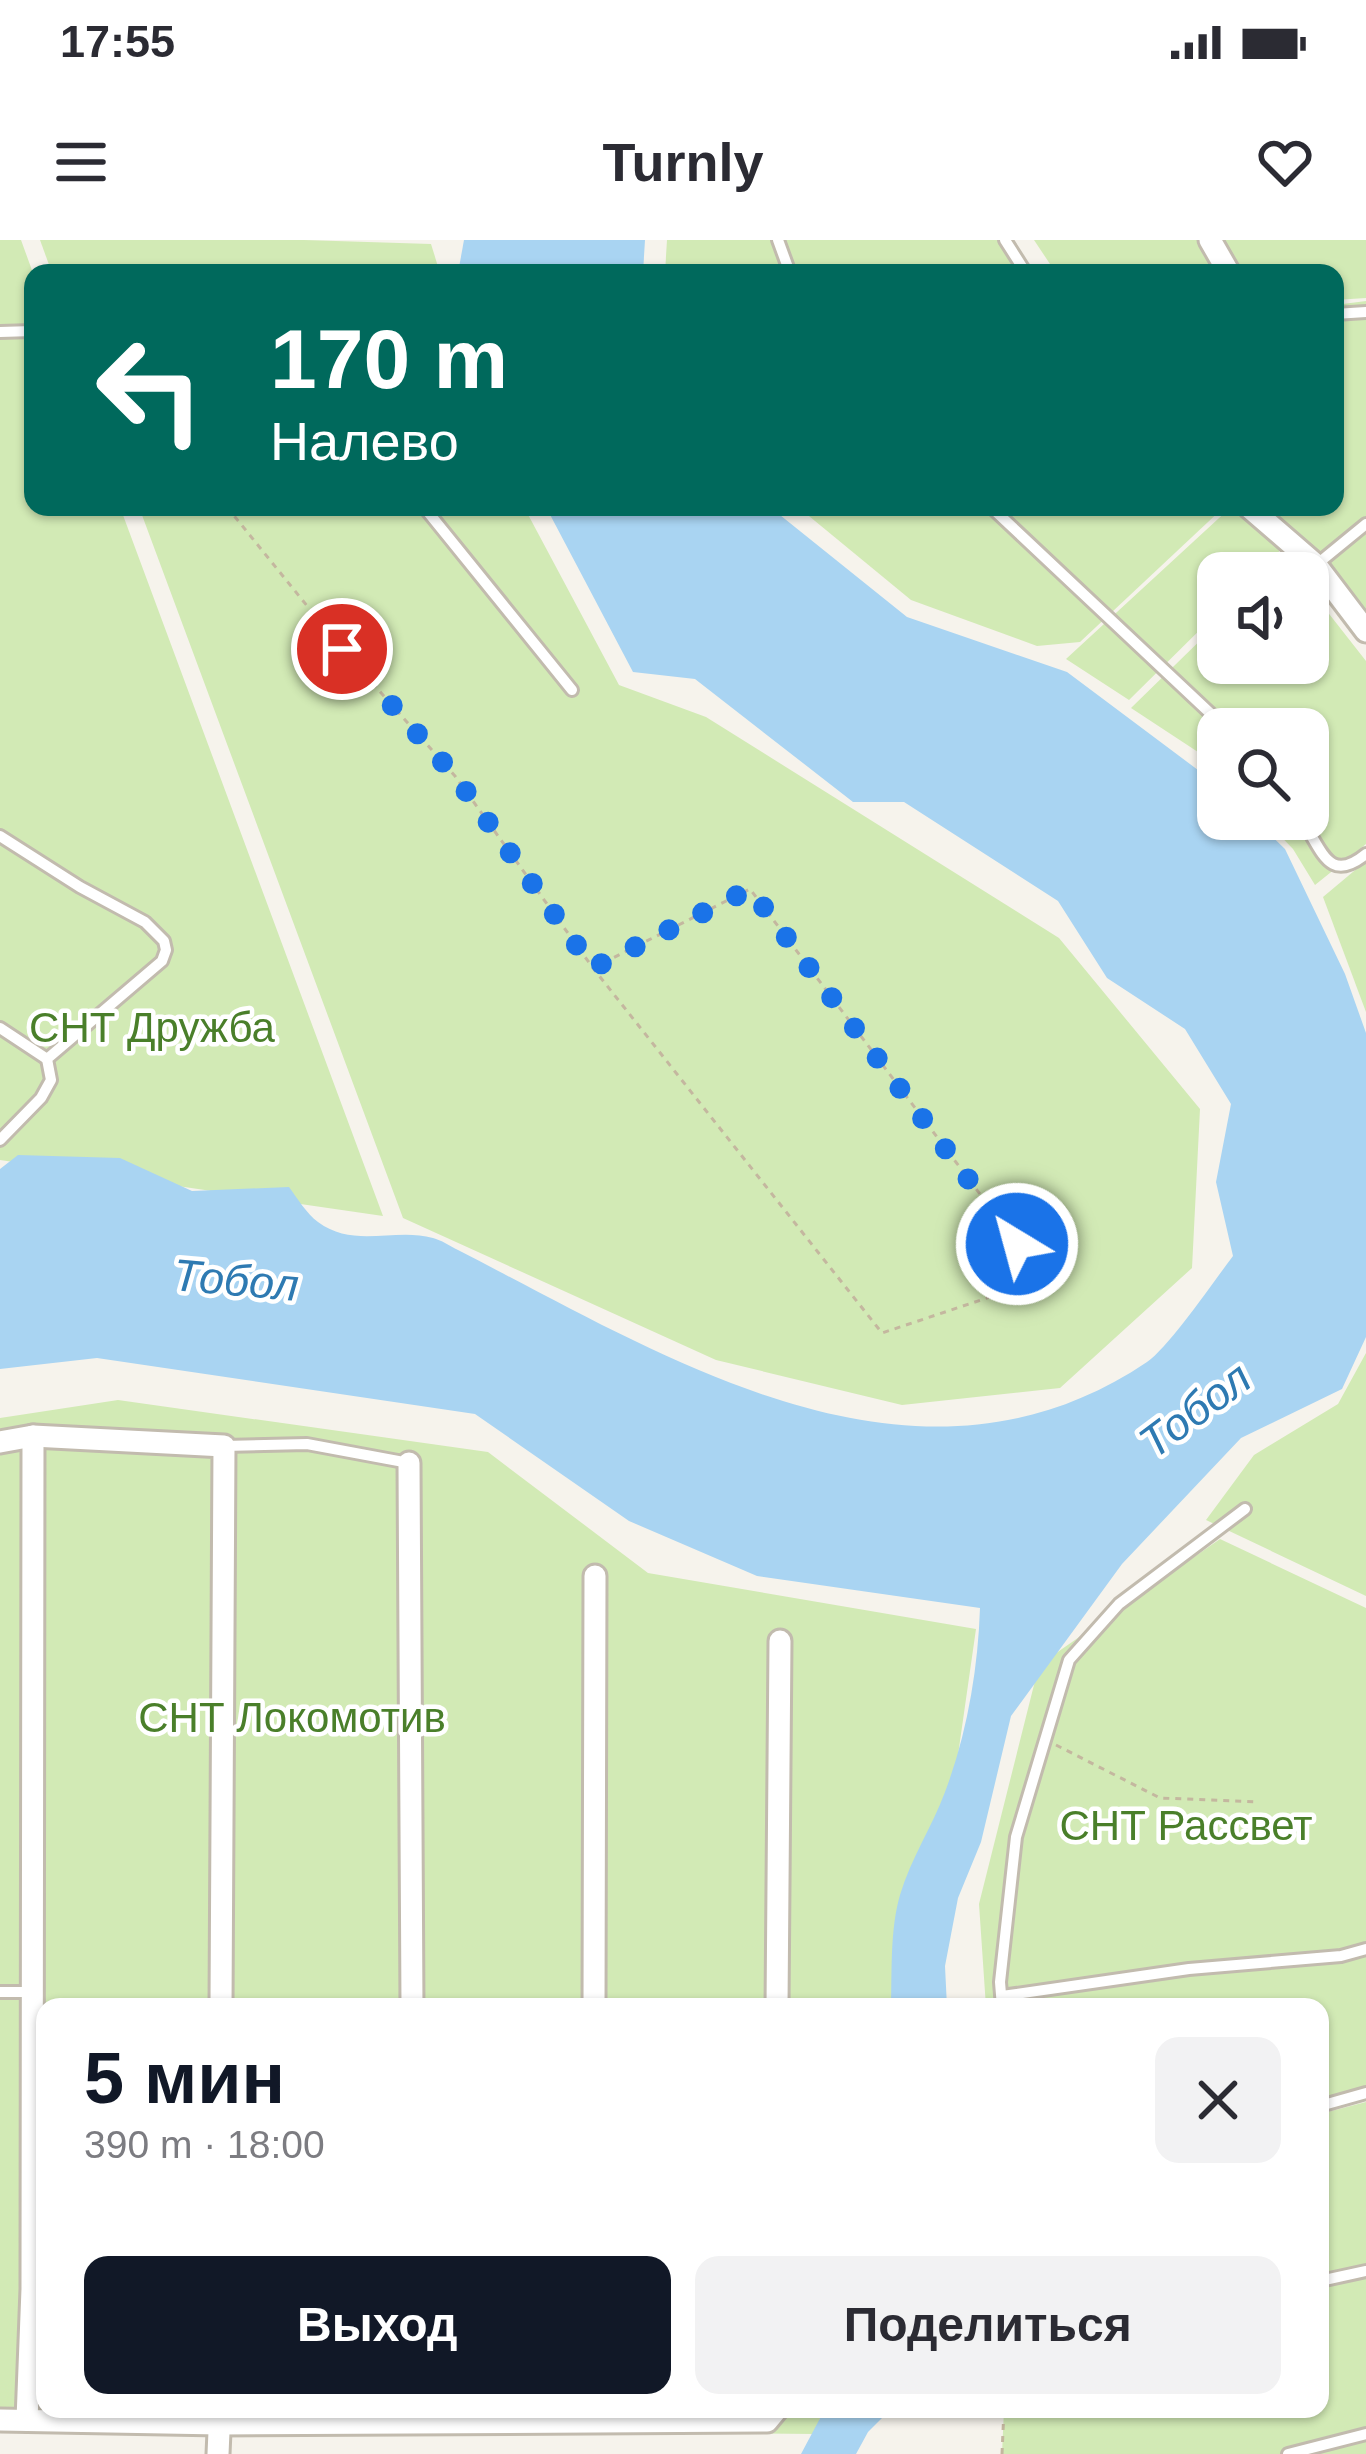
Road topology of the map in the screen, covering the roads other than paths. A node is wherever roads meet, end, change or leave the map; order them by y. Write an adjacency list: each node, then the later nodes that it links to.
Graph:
1 (431, 516): 9 (lane)
2 (1001, 516): 10 (lane)
3 (1259, 516): 5 (street)
4 (1366, 524): 6 (lane)
5 (1301, 552)
6 (1329, 554)
7 (1329, 582): 8 (street)
8 (1366, 632)
9 (572, 690)
10 (1205, 708)
11 (0, 836): 15 (lane)
12 (1314, 840): 13 (lane)
13 (1366, 854)
14 (0, 1028): 15 (lane)
15 (47, 1059): 16 (lane)
16 (0, 1140)
17 (33, 1436): 18 (street); 19 (street); 26 (street)
18 (0, 1442)
19 (224, 1446): 20 (lane); 27 (street)
20 (409, 1463): 28 (street)
21 (1245, 1509): 31 (lane)
22 (596, 1576): 29 (street)
23 (780, 1641): 30 (street)
24 (1366, 1949): 32 (lane)
25 (0, 1992): 26 (lane)
26 (32, 1992): 42 (street)
27 (221, 1998)
28 (412, 1998)
29 (594, 1998)
30 (777, 1998)
31 (1002, 1998)
32 (1020, 1998)
33 (1366, 2093): 34 (lane)
34 (1329, 2104)
35 (1366, 2271): 36 (lane)
36 (1329, 2279)
37 (124, 2418): 42 (street)
38 (220, 2418): 44 (street)
39 (680, 2418): 40 (street)
40 (770, 2418)
41 (0, 2420): 42 (street)
42 (27, 2420)
43 (1366, 2434): 45 (lane)
44 (218, 2454)
45 (1288, 2454)

